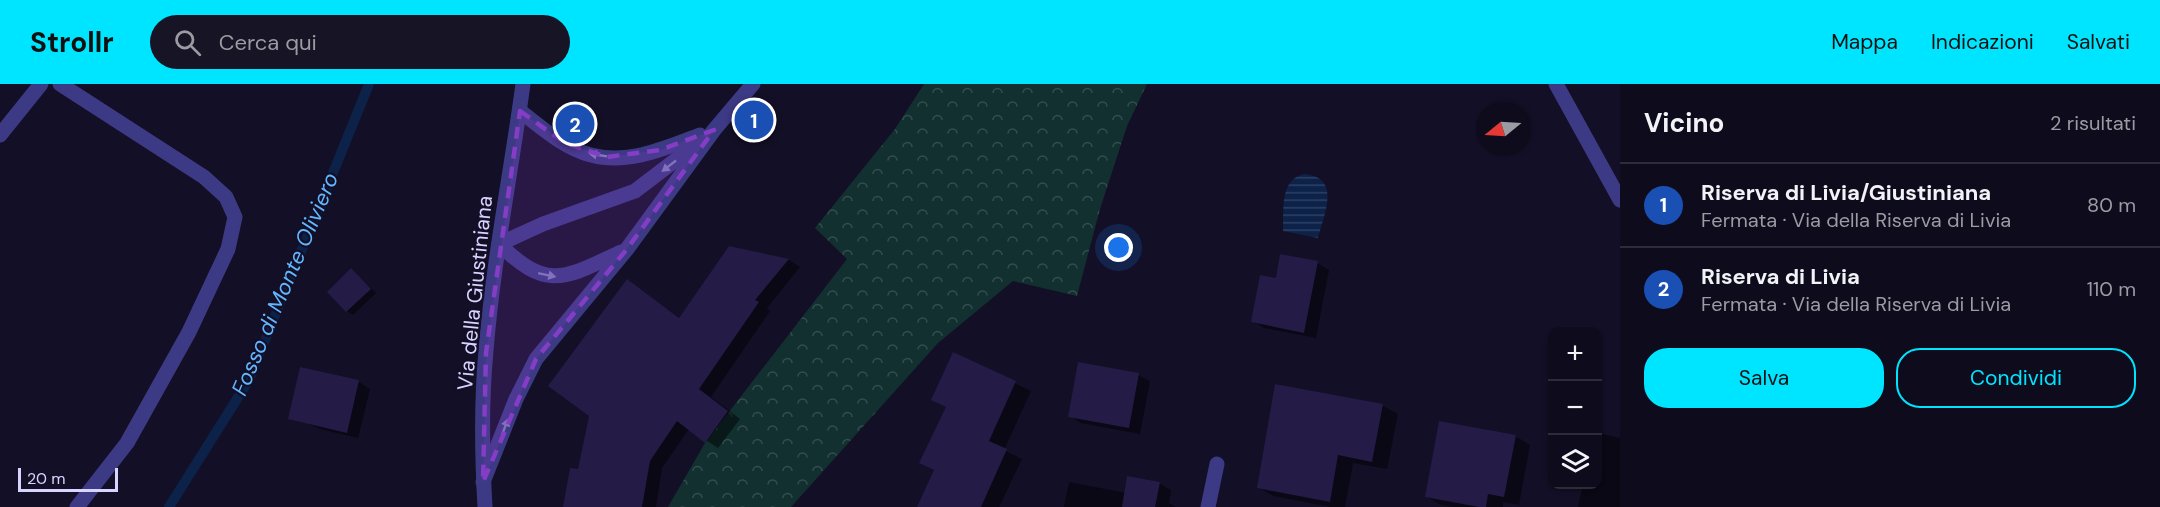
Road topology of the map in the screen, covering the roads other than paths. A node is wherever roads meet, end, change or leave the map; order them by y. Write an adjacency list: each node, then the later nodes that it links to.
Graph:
1 (41, 84): 8 (street)
2 (60, 84): 14 (street)
3 (523, 84): 6 (street, Via della Giustiniana)
4 (753, 84): 7 (street)
5 (1557, 84): 9 (street)
6 (520, 111): 7 (street, one-way to 6); 10 (street, Via della Giustiniana)
7 (714, 130): 10 (street, one-way to 10); 11 (street)
8 (0, 135)
9 (1620, 200)
10 (499, 244): 11 (street, one-way to 11); 13 (street, Via della Giustiniana)
11 (627, 249): 13 (street, one-way to 11)
12 (1216, 464): 16 (street)
13 (483, 482): 15 (street, Via della Giustiniana)
14 (77, 507)
15 (485, 507)
16 (1208, 507)

